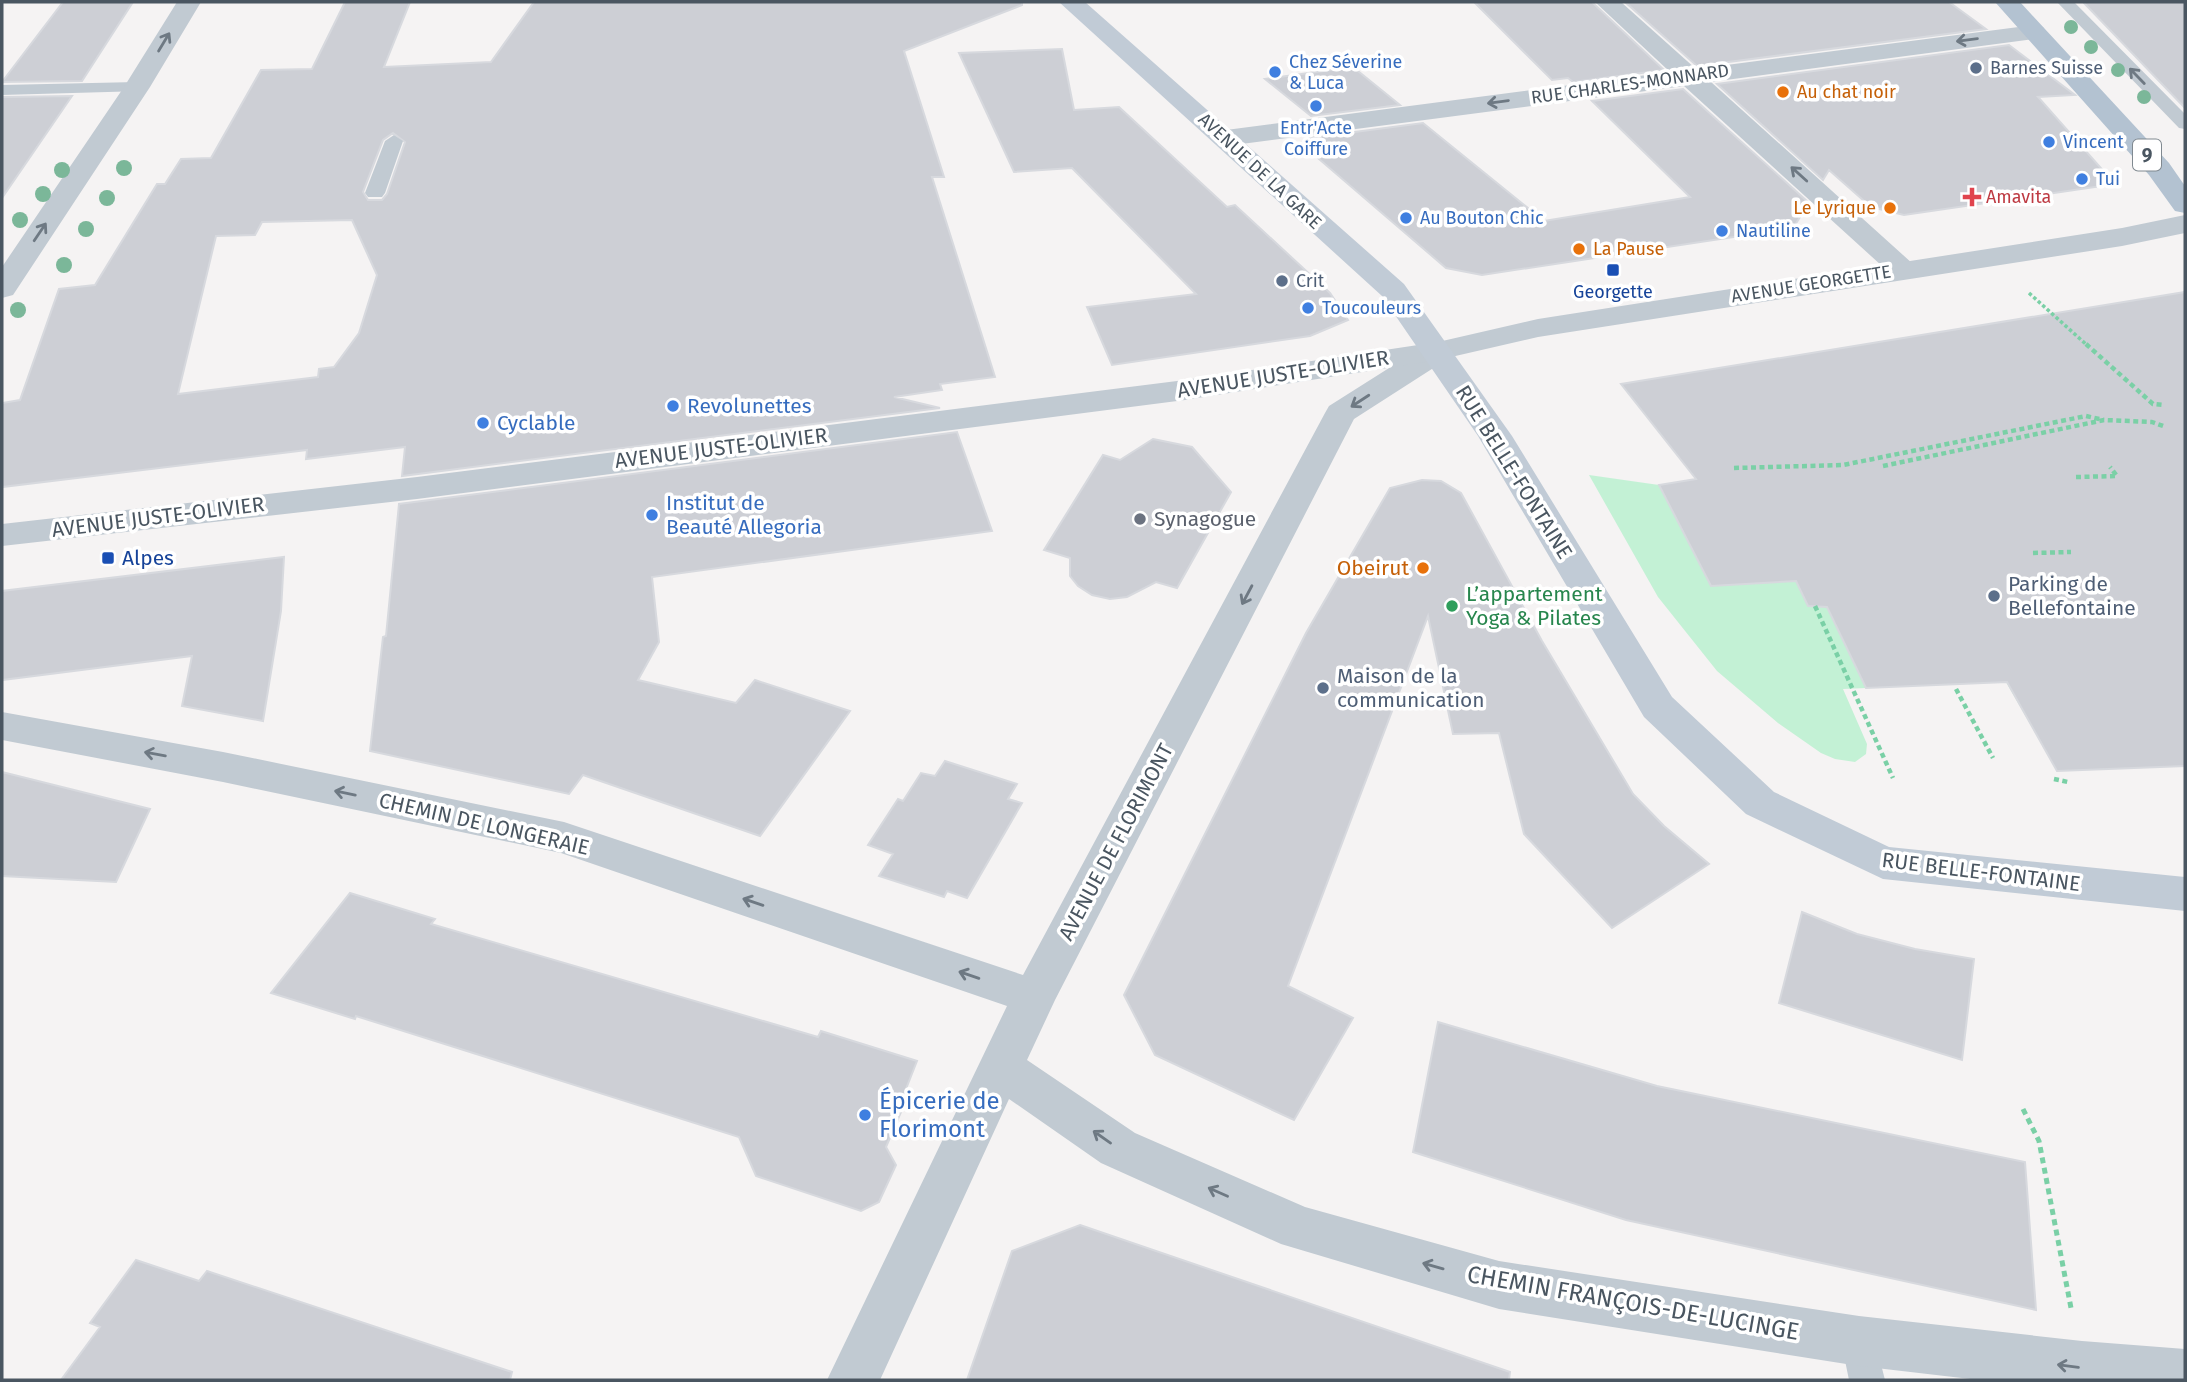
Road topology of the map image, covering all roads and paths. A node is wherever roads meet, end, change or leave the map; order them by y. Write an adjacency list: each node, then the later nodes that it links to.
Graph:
1 (189, 2): 8 (street, one-way to 1)
2 (1070, 2): 11 (main road, AVENUE DE LA GARE)
3 (1607, 2): 7 (street)
4 (2007, 2): 6 (main road, 9)
5 (2065, 2): 10 (lane, one-way to 5)
6 (2035, 32): 7 (street, RUE CHARLES-MONNARD, one-way to 7); 14 (main road, 9)
7 (1690, 75): 11 (street, RUE CHARLES-MONNARD, one-way to 11); 16 (street, one-way to 7)
8 (137, 87): 9 (lane); 17 (street, one-way to 8)
9 (2, 90)
10 (2185, 124)
11 (1226, 138): 19 (main road, AVENUE DE LA GARE)
12 (394, 141): 13 (lane)
13 (375, 192)
14 (2185, 205)
15 (2185, 224): 16 (street, AVENUE GEORGETTE)
16 (1903, 270): 19 (street, AVENUE GEORGETTE)
17 (2, 289)
18 (2029, 292): 20 (path)
19 (1438, 351): 27 (street, AVENUE JUSTE-OLIVIER); 37 (main road, RUE BELLE-FONTAINE); 38 (street, AVENUE DE FLORIMONT, one-way to 38)
20 (2163, 405)
21 (2104, 420): 22 (path); 23 (path); 25 (path)
22 (2166, 426)
23 (1883, 466)
24 (2110, 467): 26 (path)
25 (1734, 468)
26 (2076, 477)
27 (2, 535)
28 (2071, 552): 29 (path)
29 (2033, 553)
30 (1815, 606): 34 (path)
31 (1956, 690): 33 (path)
32 (2, 726): 38 (street, CHEMIN DE LONGERAIE, one-way to 32)
33 (1993, 758)
34 (1894, 778)
35 (2054, 779): 36 (path)
36 (2067, 782)
37 (2185, 894)
38 (1034, 997): 39 (street, AVENUE DE FLORIMONT)
39 (1000, 1067): 41 (street, CHEMIN FRANÇOIS-DE-LUCINGE, one-way to 39); 44 (street, AVENUE DE FLORIMONT)
40 (2023, 1109): 42 (path)
41 (1863, 1361): 42 (street, CHEMIN FRANÇOIS-DE-LUCINGE, one-way to 41)
42 (2082, 1367): 43 (street, CHEMIN FRANÇOIS-DE-LUCINGE)
43 (2185, 1375)
44 (853, 1380)

